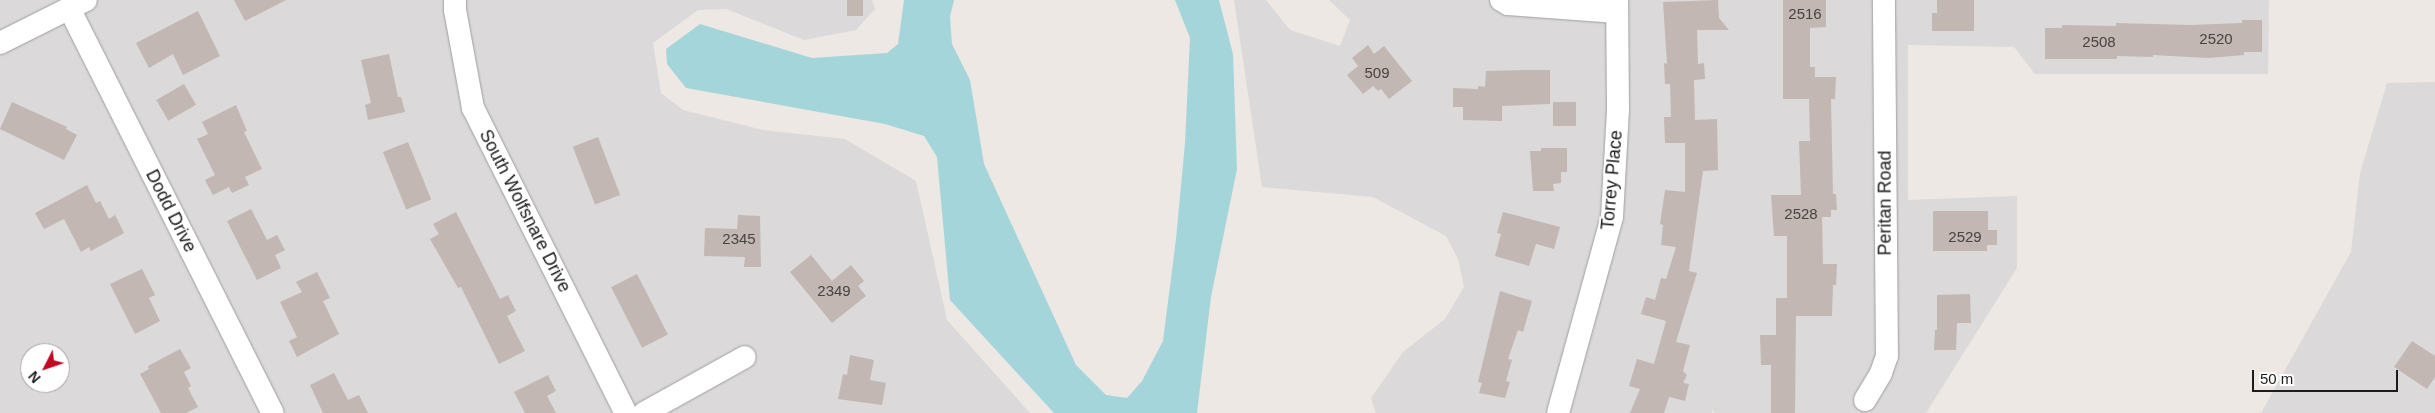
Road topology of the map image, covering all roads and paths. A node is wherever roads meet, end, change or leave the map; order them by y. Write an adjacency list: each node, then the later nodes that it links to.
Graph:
1 (455, 0): 10 (street, South Wolfsnare Drive)
2 (1501, 0): 5 (street)
3 (1884, 0): 8 (street, Peritan Road)
4 (77, 4): 6 (street); 9 (street, Dodd Drive)
5 (1617, 6): 12 (street, Torrey Place)
6 (0, 44)
7 (745, 358): 11 (street)
8 (1865, 400)
9 (273, 413)
10 (626, 413)
11 (644, 413)
12 (1558, 413)

